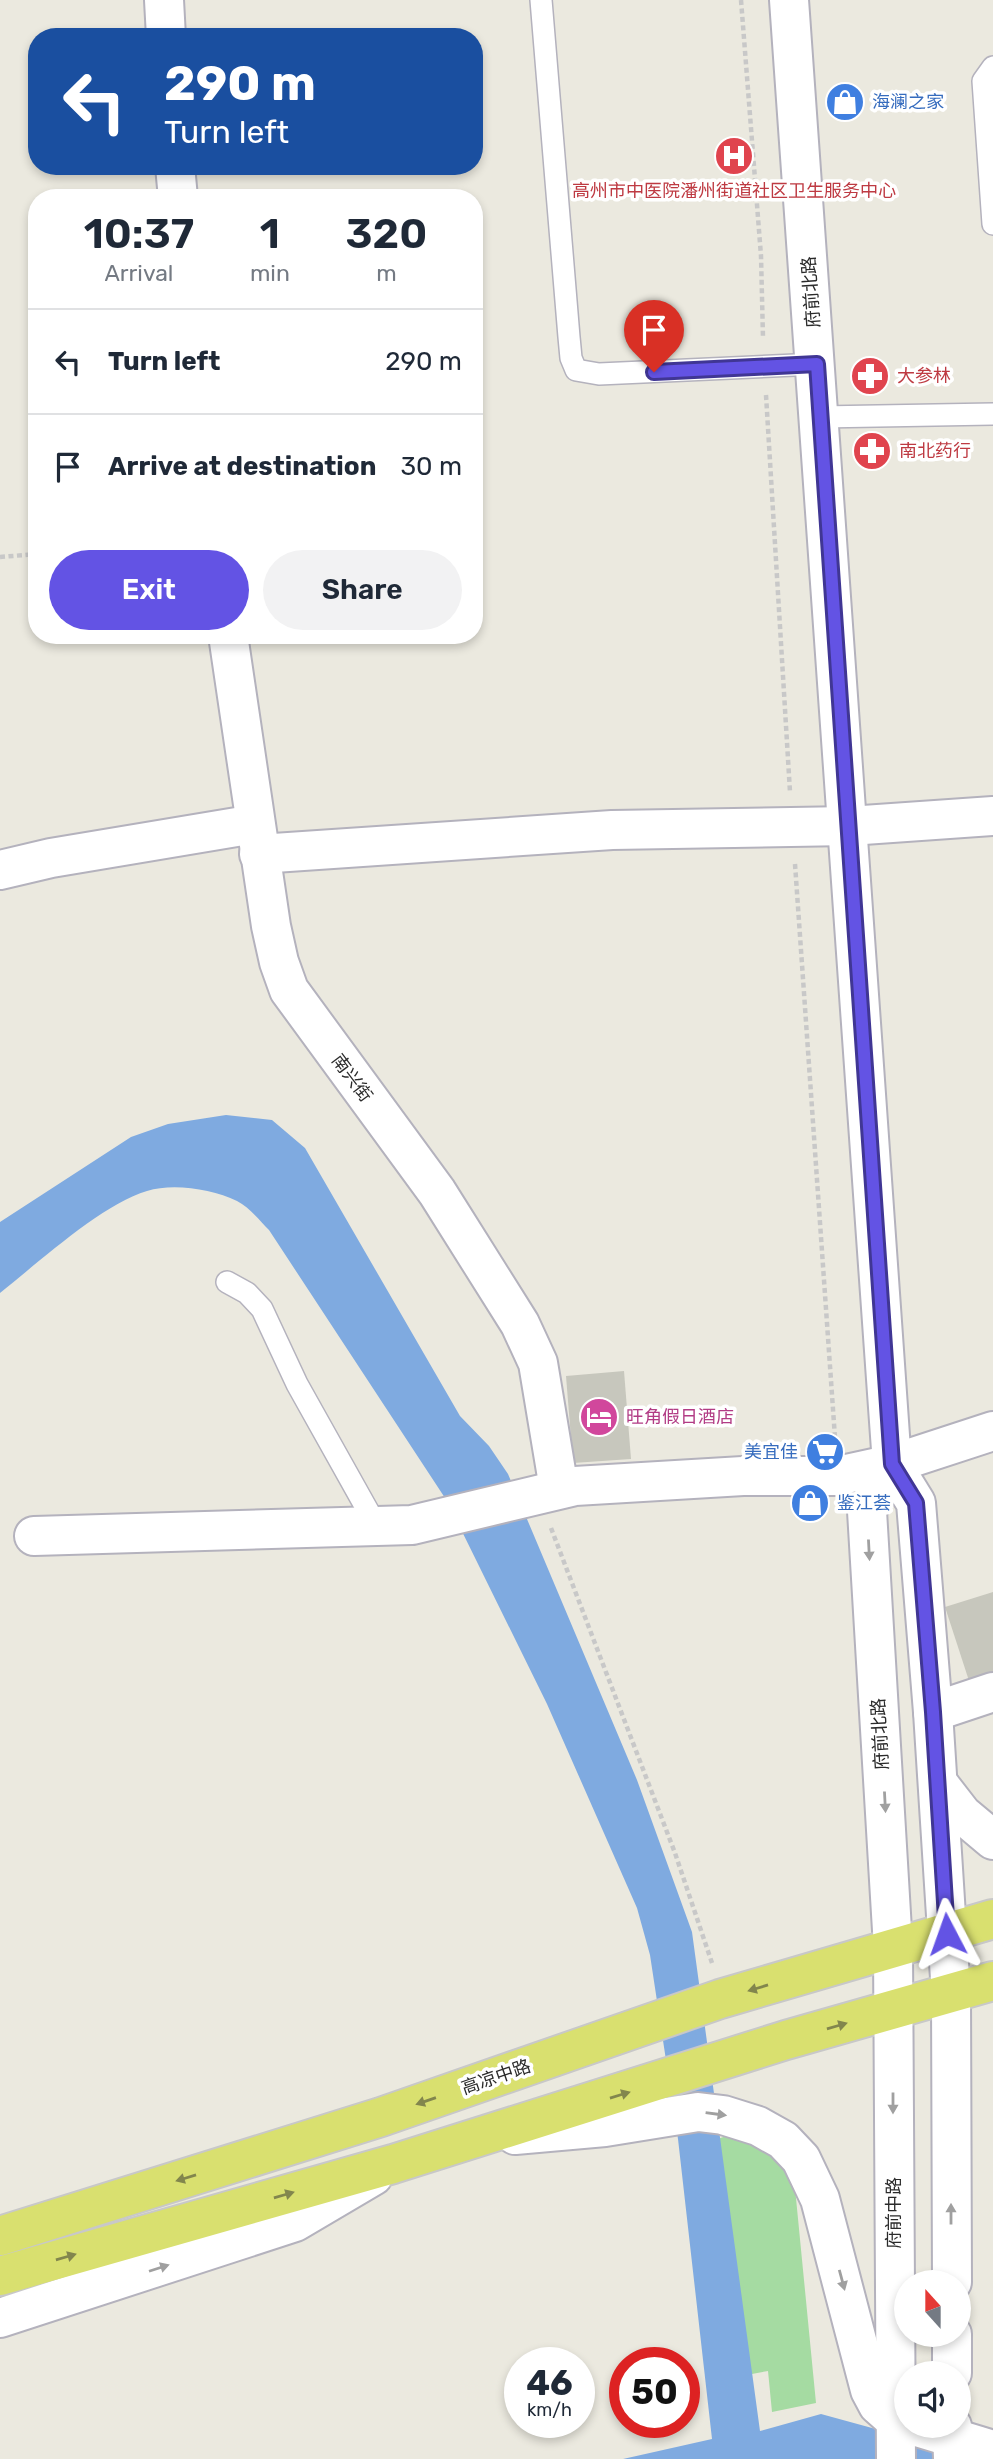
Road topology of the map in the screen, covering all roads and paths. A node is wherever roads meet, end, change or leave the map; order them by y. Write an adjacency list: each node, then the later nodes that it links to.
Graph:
1 (164, 0): 5 (main road)
2 (541, 0): 10 (lane)
3 (741, 0): 10 (path)
4 (789, 0): 9 (main road, 府前北路)
5 (166, 28)
6 (993, 67): 7 (lane)
7 (990, 151): 8 (lane)
8 (993, 224)
9 (817, 364): 10 (lane); 12 (main road, 府前北路)
10 (764, 366): 18 (path)
11 (993, 414): 12 (lane)
12 (821, 417): 17 (main road, 府前北路)
13 (28, 555): 14 (path)
14 (0, 557)
15 (229, 644): 19 (main road, 南兴街)
16 (993, 816): 17 (main road)
17 (849, 826): 18 (main road); 23 (main road, 府前北路)
18 (792, 827): 19 (main road); 24 (path)
19 (257, 839): 20 (main road); 25 (main road, 南兴街)
20 (0, 870)
21 (227, 1282): 26 (lane)
22 (993, 1431): 23 (main road)
23 (892, 1464): 24 (main road); 29 (main road, 府前北路); 34 (main road, 府前北路, one-way to 34)
24 (837, 1476): 25 (main road)
25 (549, 1492): 26 (main road); 37 (path)
26 (377, 1527): 27 (main road)
27 (34, 1536)
28 (993, 1692): 29 (main road)
29 (933, 1712): 30 (main road, 府前北路)
30 (937, 1783): 31 (main road); 33 (main road, 府前北路)
31 (993, 1840)
32 (993, 1919): 33 (main road, 高凉中路)
33 (947, 1934): 34 (main road, 高凉中路); 36 (main road, 府前北路)
34 (893, 1947): 37 (main road, 高凉中路, one-way to 37); 38 (main road, 府前北路)
35 (993, 1981): 36 (main road)
36 (951, 1994): 38 (main road); 43 (main road, one-way to 36)
37 (720, 1999): 39 (main road, 高凉中路, one-way to 39)
38 (892, 2010): 40 (main road, one-way to 38); 46 (main road, 府前中路, one-way to 46)
39 (381, 2117): 41 (main road); 42 (main road, 高凉中路, one-way to 42)
40 (478, 2138): 41 (main road); 47 (main road, one-way to 47)
41 (393, 2164): 44 (main road, one-way to 41); 45 (main road, one-way to 41)
42 (0, 2236)
43 (951, 2270)
44 (0, 2276)
45 (0, 2318)
46 (900, 2361)
47 (894, 2423)
48 (931, 2438): 49 (main road)
49 (952, 2443): 50 (main road)
50 (993, 2450)

